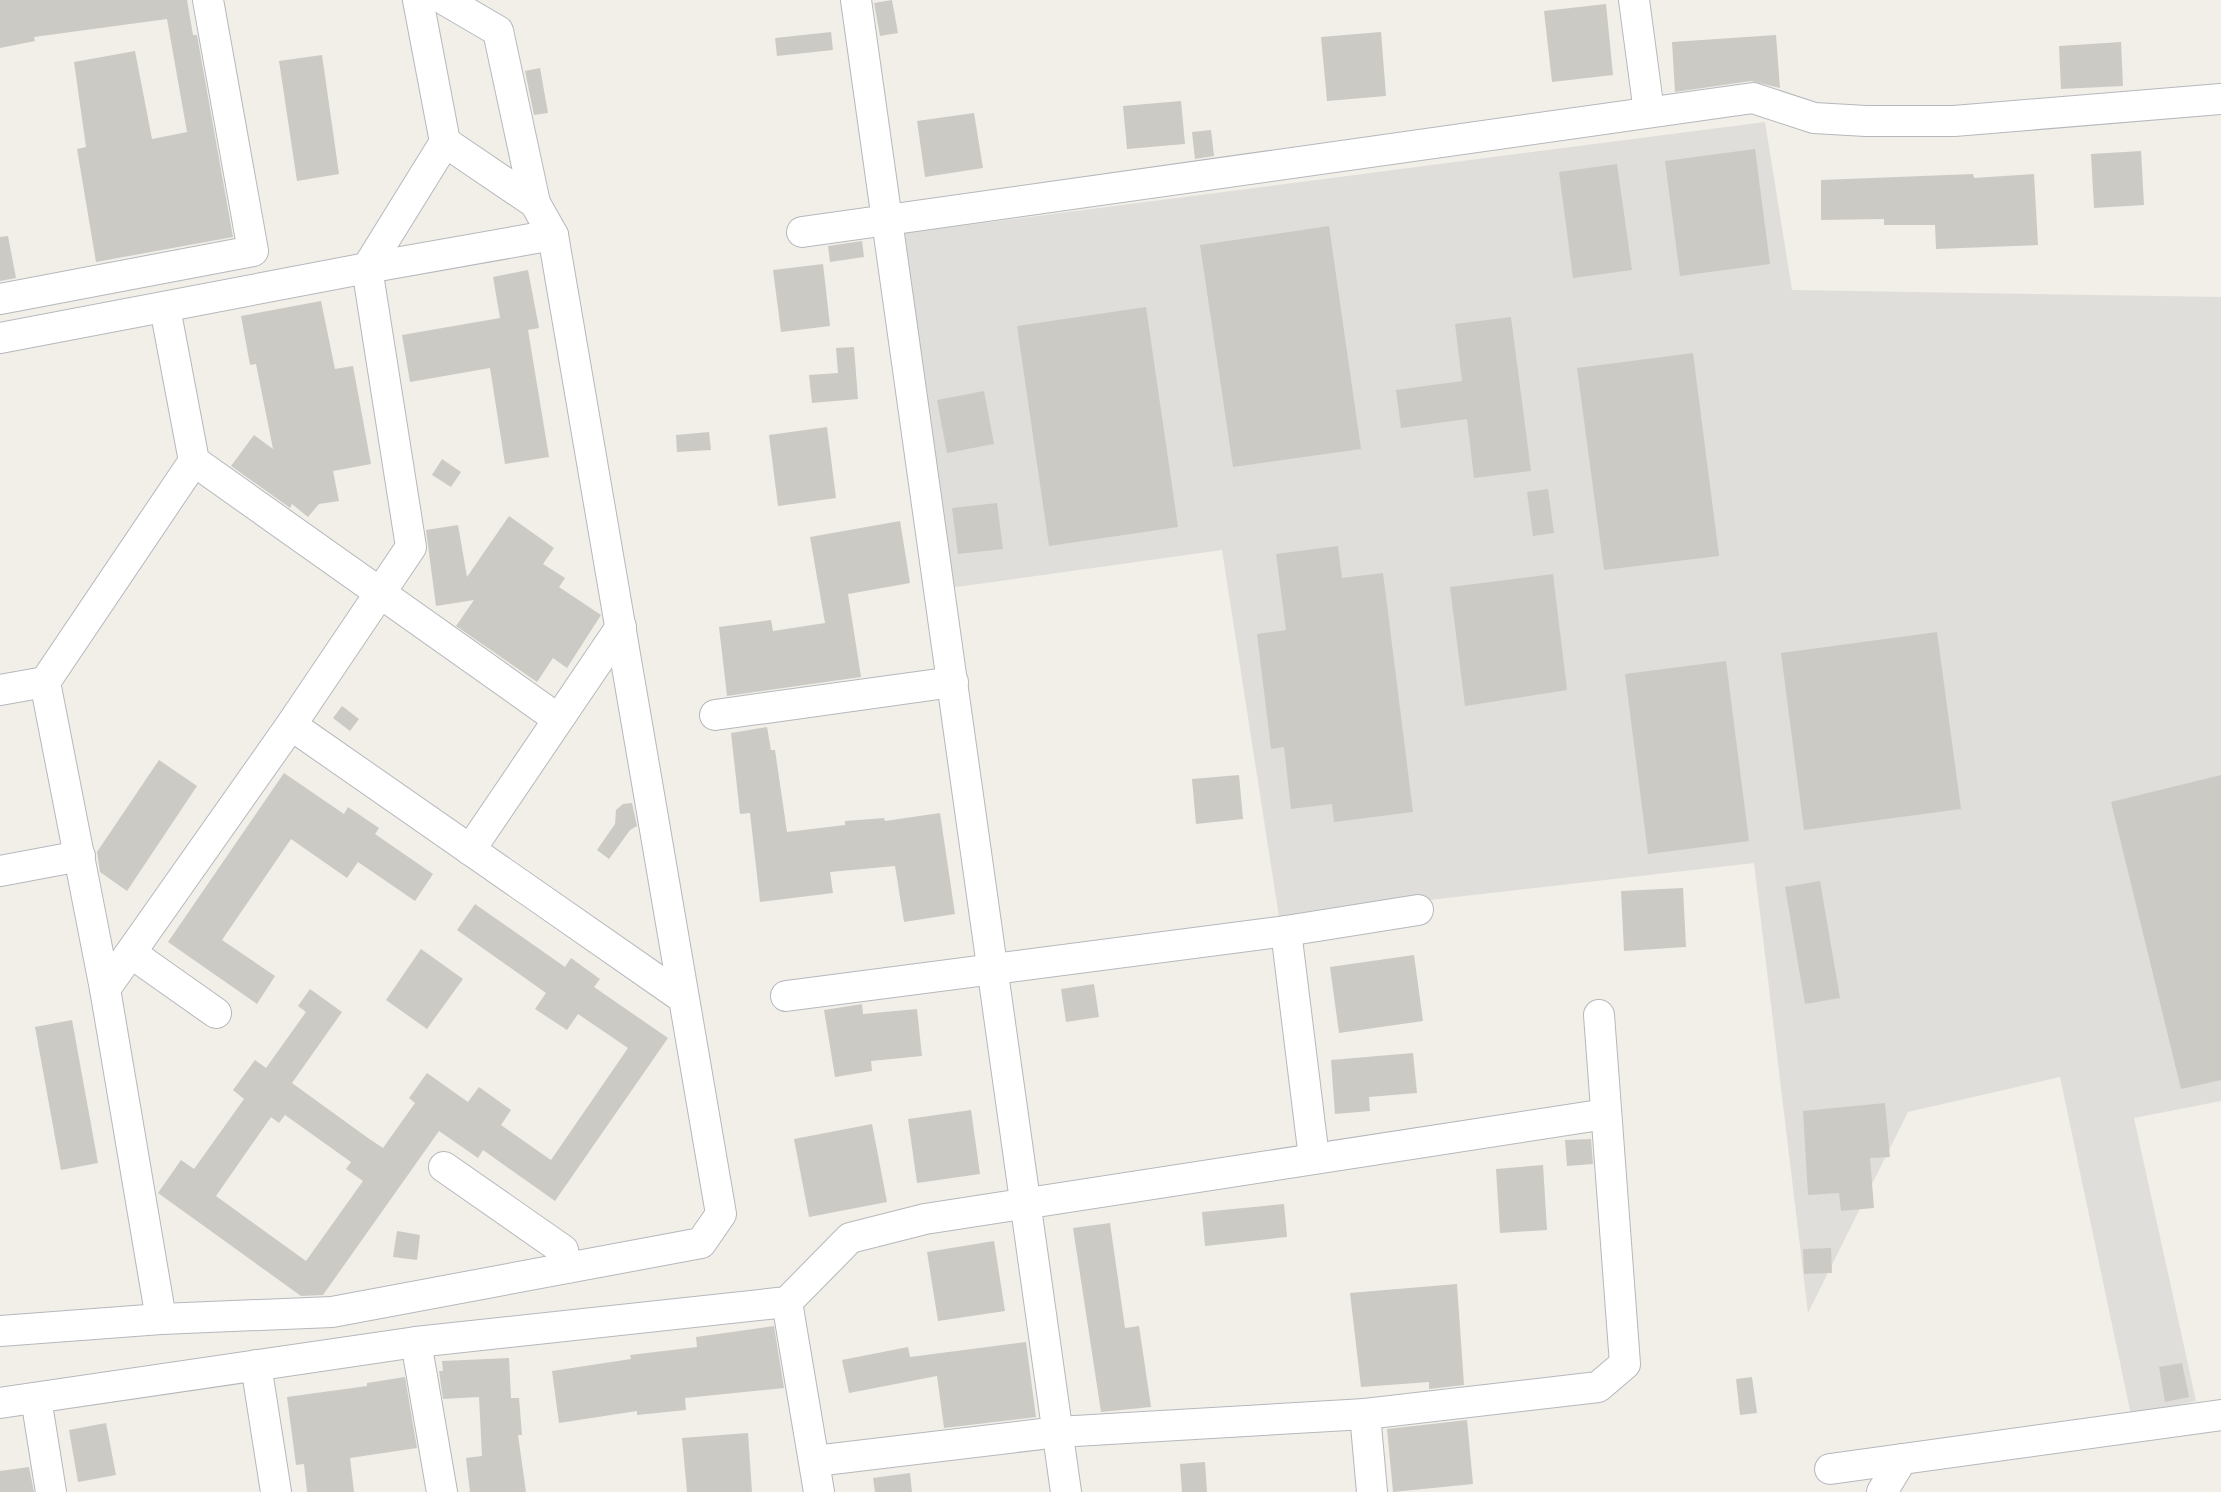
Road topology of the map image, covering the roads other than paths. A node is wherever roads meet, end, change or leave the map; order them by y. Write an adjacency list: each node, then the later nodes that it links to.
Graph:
1 (208, 0): 14 (street)
2 (418, 0): 8 (street)
3 (445, 0): 9 (street)
4 (856, 0): 10 (street)
5 (1634, 0): 7 (street)
6 (2221, 99): 7 (street)
7 (1649, 112): 10 (street)
8 (445, 142): 9 (street); 13 (street)
9 (535, 203): 12 (street)
10 (887, 220): 11 (street); 21 (street)
11 (802, 232)
12 (553, 235): 13 (street); 19 (street)
13 (367, 268): 15 (street); 18 (street)
14 (0, 299)
15 (165, 308): 16 (street); 17 (street)
16 (0, 338)
17 (194, 461): 18 (street); 20 (street)
18 (380, 593): 24 (street); 25 (street)
19 (621, 627): 24 (street); 35 (street)
20 (45, 682): 22 (street); 27 (street)
21 (953, 682): 23 (street); 32 (street)
22 (0, 690)
23 (715, 715)
24 (558, 719): 26 (street)
25 (291, 725): 26 (street); 31 (street)
26 (470, 850): 35 (street)
27 (80, 856): 28 (street); 33 (street)
28 (0, 871)
29 (1419, 910): 30 (street)
30 (1286, 930): 32 (street); 39 (street)
31 (131, 952): 33 (street); 36 (street)
32 (993, 968): 34 (street); 41 (street)
33 (105, 989): 44 (street)
34 (786, 996)
35 (683, 998): 42 (street)
36 (216, 1013)
37 (1599, 1015): 38 (street)
38 (1606, 1114): 39 (street); 50 (street)
39 (1314, 1158): 41 (street)
40 (444, 1167): 42 (street)
41 (1026, 1204): 43 (street); 52 (street)
42 (567, 1268): 44 (street)
43 (787, 1302): 46 (street); 54 (street)
44 (160, 1319): 45 (street)
45 (0, 1331)
46 (416, 1342): 47 (street); 58 (street)
47 (256, 1365): 48 (street); 57 (street)
48 (36, 1398): 49 (street); 56 (street)
49 (0, 1403)
50 (1365, 1414): 52 (street); 61 (street)
51 (2221, 1415): 53 (street)
52 (1058, 1432): 54 (street); 60 (street)
53 (1902, 1459): 55 (street); 62 (street)
54 (814, 1461): 59 (street)
55 (1830, 1469)
56 (51, 1492)
57 (276, 1492)
58 (442, 1492)
59 (819, 1492)
60 (1066, 1492)
61 (1372, 1492)
62 (1882, 1492)

